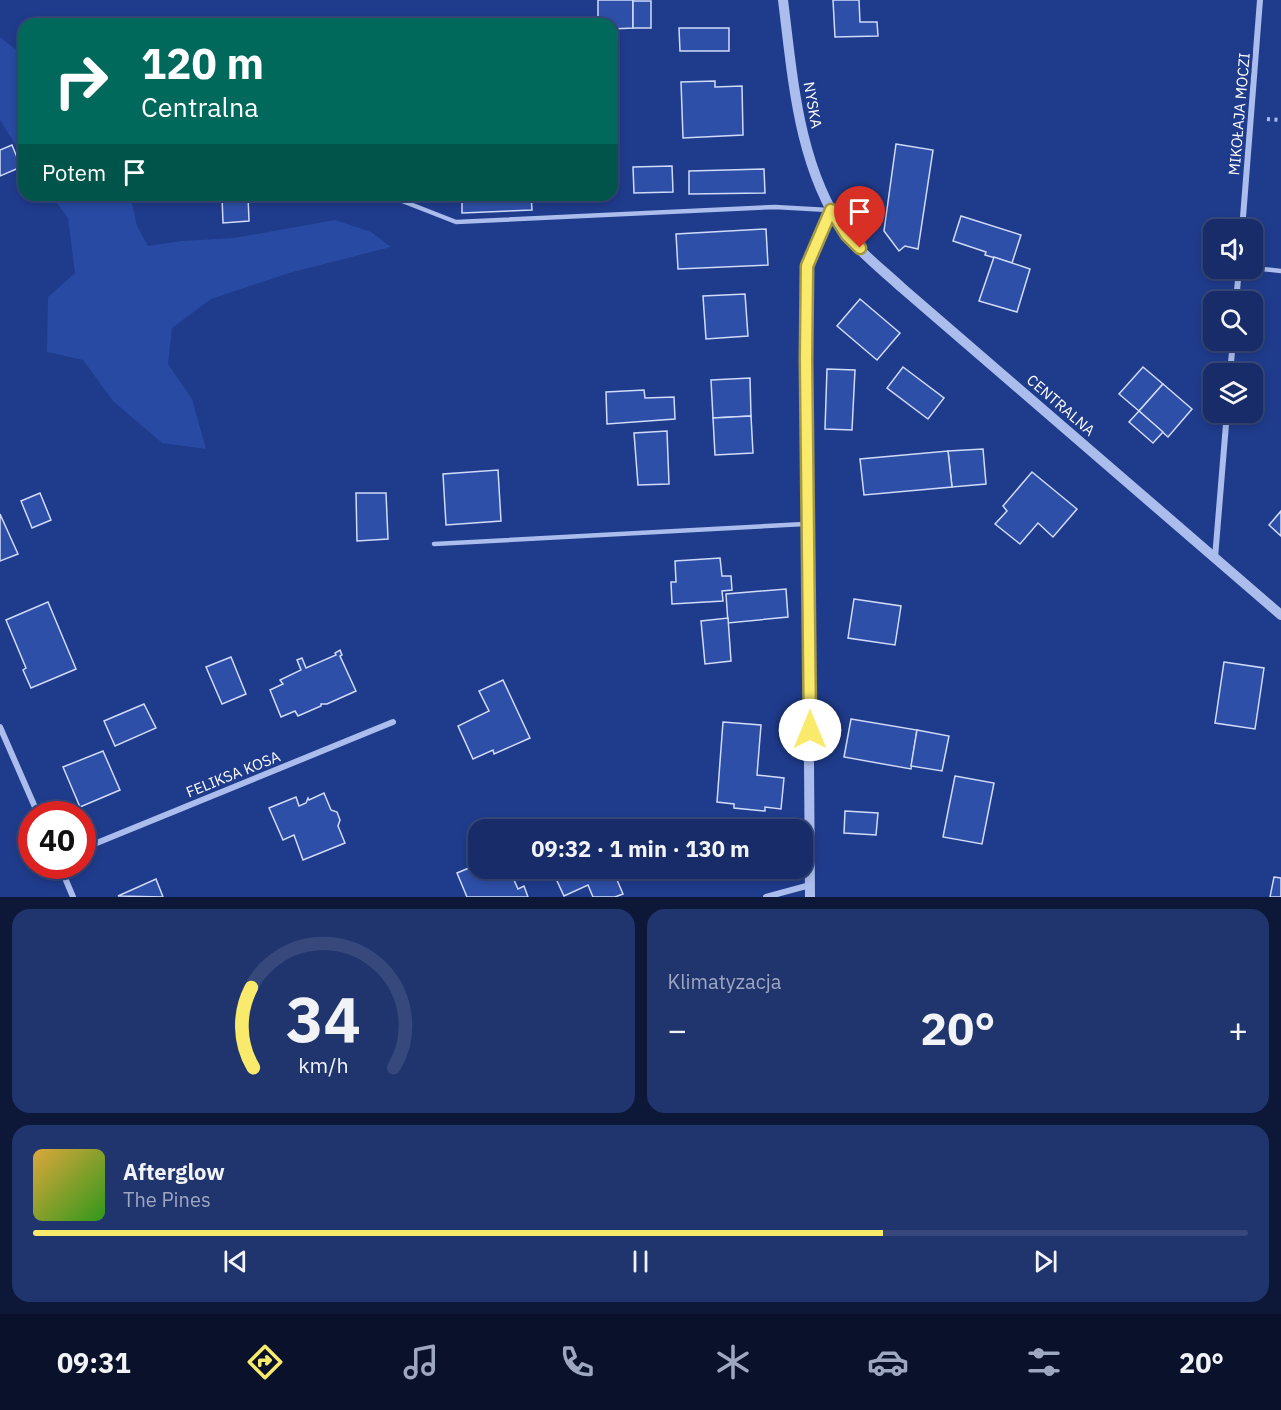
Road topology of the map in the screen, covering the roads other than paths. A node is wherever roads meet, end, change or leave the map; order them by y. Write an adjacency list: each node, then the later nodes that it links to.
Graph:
1 (783, 0): 4 (street, NYSKA)
2 (1260, 0): 5 (street, MIKOŁAJA MOCZI)
3 (402, 201): 4 (lane)
4 (831, 210): 9 (street); 11 (street, CENTRALNA)
5 (1243, 219)
6 (1263, 269): 7 (lane)
7 (1281, 271)
8 (1226, 423): 11 (street)
9 (808, 524): 10 (lane); 18 (street)
10 (434, 544)
11 (1215, 558): 12 (street, CENTRALNA)
12 (1281, 615)
13 (393, 722): 16 (street, FELIKSA KOSA)
14 (0, 727): 15 (street)
15 (32, 801)
16 (96, 843)
17 (65, 879): 19 (street)
18 (810, 885): 20 (street); 21 (street)
19 (73, 897)
20 (766, 897)
21 (810, 897)

